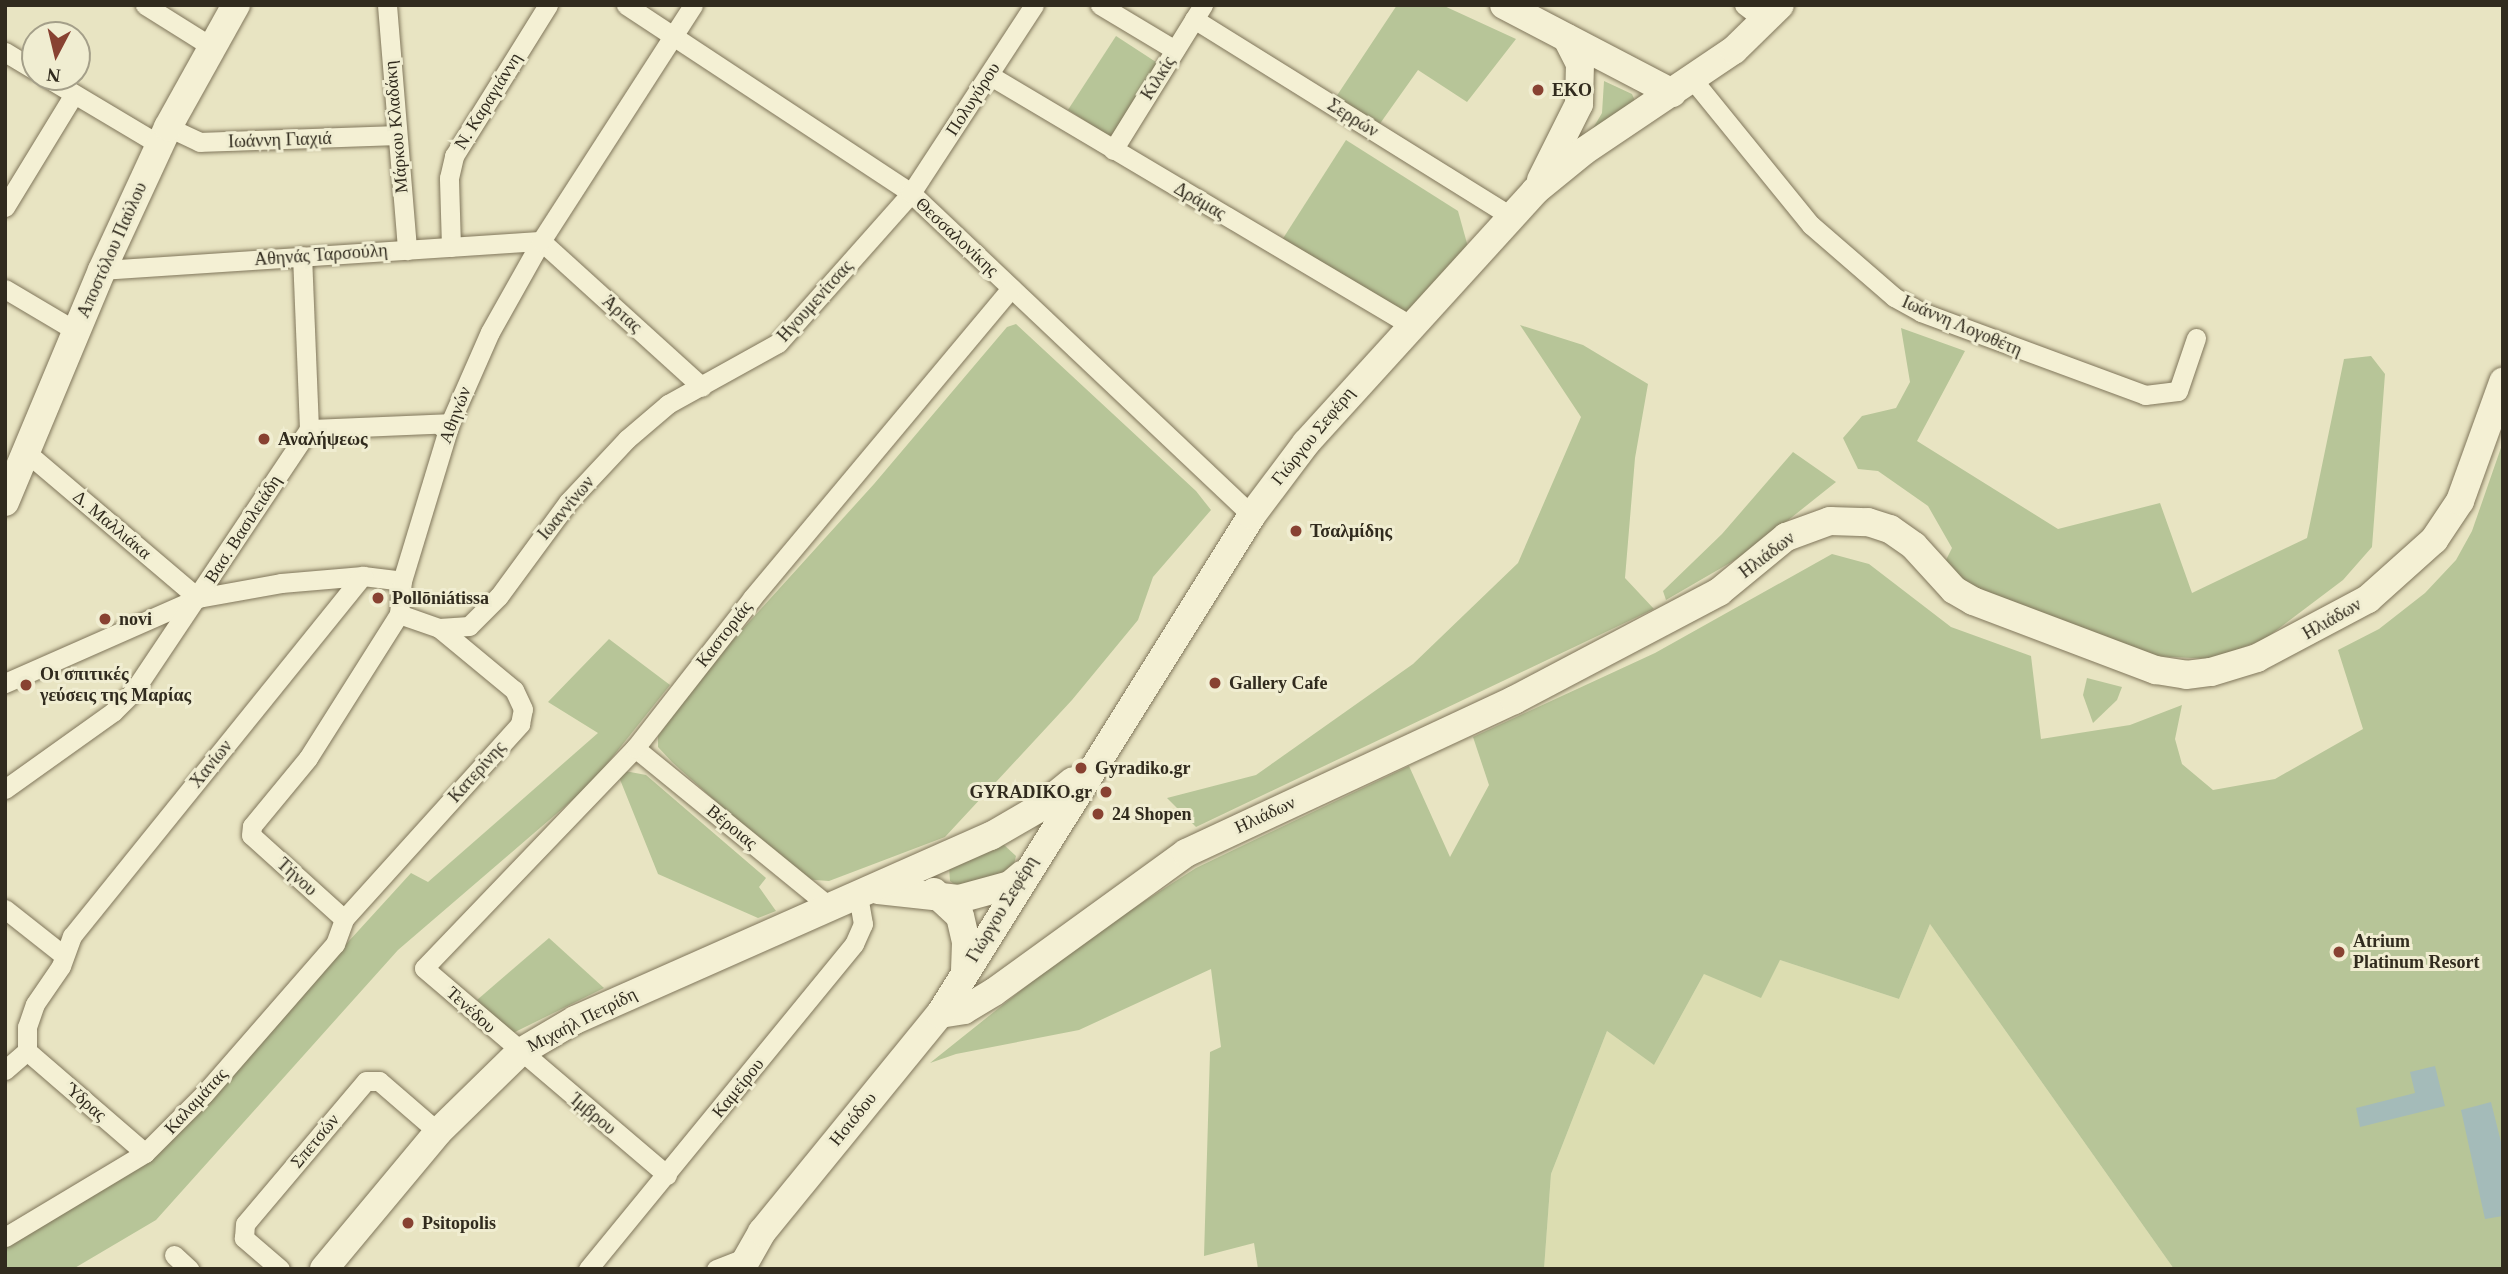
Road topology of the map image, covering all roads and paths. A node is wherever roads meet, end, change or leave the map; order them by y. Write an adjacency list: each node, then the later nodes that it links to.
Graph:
1 (145, 5): 14 (street)
2 (236, 5): 14 (street, Αποστόλου Παύλου)
3 (387, 5): 22 (street, Μάρκου Κλαδάκη)
4 (548, 5): 30 (street, Ν. Καραγιάννη)
5 (626, 5): 12 (street, Θεσσαλονίκης)
6 (692, 5): 12 (street, Αθηνών)
7 (1034, 5): 18 (street, Πολυγύρου)
8 (1100, 5): 15 (street)
9 (1504, 5): 13 (street)
10 (1763, 11): 19 (street, Γιώργου Σεφέρη)
11 (1198, 12): 15 (street, Κιλκίς); 28 (street, Σερρών)
12 (674, 36): 26 (street, Θεσσαλονίκης); 29 (street, Αθηνών)
13 (1567, 38): 19 (street); 25 (street)
14 (212, 47): 23 (street, Αποστόλου Παύλου)
15 (1175, 50): 24 (street, Κιλκίς)
16 (5, 52): 17 (street)
17 (21, 62)
18 (989, 75): 24 (street, Δράμας); 26 (street, Πολυγύρου)
19 (1683, 86): 25 (street, Γιώργου Σεφέρη); 38 (street, Ιωάννη Λογοθέτη)
20 (69, 91): 21 (street, Ιωάννη Γιαχιά)
21 (74, 94): 23 (street, Ιωάννη Γιαχιά); 27 (street)
22 (396, 135): 23 (street, Ιωάννη Γιαχιά); 31 (street, Μάρκου Κλαδάκη)
23 (164, 136): 33 (street, Αποστόλου Παύλου)
24 (1113, 150): 36 (street, Δράμας)
25 (1535, 191): 28 (street, Γιώργου Σεφέρη)
26 (911, 194): 34 (street, Θεσσαλονίκης); 40 (street, Ηγουμενίτσας)
27 (5, 207)
28 (1511, 216): 36 (street, Γιώργου Σεφέρη)
29 (541, 241): 30 (street, Αθηνάς Ταρσούλη); 40 (street, Άρτας); 41 (street, Αθηνών)
30 (451, 247): 31 (street, Αθηνάς Ταρσούλη)
31 (407, 250): 32 (street, Αθηνάς Ταρσούλη)
32 (302, 257): 33 (street, Αθηνάς Ταρσούλη); 42 (street)
33 (102, 270): 37 (street, Αποστόλου Παύλου)
34 (1011, 288): 45 (street, Θεσσαλονίκης); 52 (street, Καστοριάς)
35 (5, 289): 37 (street)
36 (1412, 326): 45 (street, Γιώργου Σεφέρη)
37 (76, 331): 43 (street, Αποστόλου Παύλου)
38 (2196, 338)
39 (2503, 382): 67 (street, Ηλιάδων)
40 (702, 387): 50 (street, Ιωαννίνων)
41 (450, 424): 42 (street); 47 (street, Αθηνών)
42 (309, 429): 48 (street, Βασ. Βασιλειάδη)
43 (26, 452): 44 (street, Αποστόλου Παύλου); 48 (street, Δ. Μαλλιάκα)
44 (5, 502)
45 (1252, 514): 53 (street, Γιώργου Σεφέρη)
46 (363, 576): 47 (street); 48 (street); 64 (street, Χανίων)
47 (402, 581): 49 (street, Αθηνών)
48 (198, 598): 51 (street); 54 (street, Βασ. Βασιλειάδη)
49 (399, 614): 50 (street); 55 (street, Αθηνών)
50 (439, 628): 63 (street, Κατερίνης)
51 (5, 683)
52 (635, 748): 61 (street, Βέροιας); 65 (street, Καστοριάς)
53 (1096, 758): 56 (street, Μιχαήλ Πετρίδη); 58 (street, Γιώργου Σεφέρη)
54 (5, 789)
55 (251, 835): 63 (street, Τήνου)
56 (991, 836): 57 (street, Μιχαήλ Πετρίδη); 58 (street)
57 (940, 858): 59 (street, Μιχαήλ Πετρίδη); 60 (street)
58 (1019, 882): 60 (street); 66 (street, Γιώργου Σεφέρη)
59 (866, 893): 60 (street); 61 (street, Μιχαήλ Πετρίδη); 74 (street, Καμείρου)
60 (942, 898): 66 (street)
61 (829, 906): 70 (street, Μιχαήλ Πετρίδη)
62 (5, 909): 64 (street)
63 (344, 919): 73 (street, Καλαμάτας)
64 (62, 954): 69 (street)
65 (424, 968): 70 (street, Τενέδου)
66 (960, 980): 67 (street); 68 (street, Ησιόδου)
67 (994, 992): 68 (street, Ηλιάδων)
68 (940, 1014): 77 (street, Ησιόδου)
69 (27, 1051): 71 (street); 73 (street, Ύδρας)
70 (519, 1052): 72 (street, Μιχαήλ Πετρίδη); 74 (street, Ίμβρου)
71 (5, 1070)
72 (438, 1132): 79 (street, Σπετσών); 80 (street, Μιχαήλ Πετρίδη)
73 (145, 1153): 75 (street, Καλαμάτας)
74 (667, 1175): 81 (street, Καμείρου)
75 (5, 1237)
76 (174, 1255): 78 (street)
77 (744, 1263): 82 (street)
78 (189, 1269)
79 (280, 1269)
80 (324, 1269)
81 (588, 1269)
82 (716, 1269)

